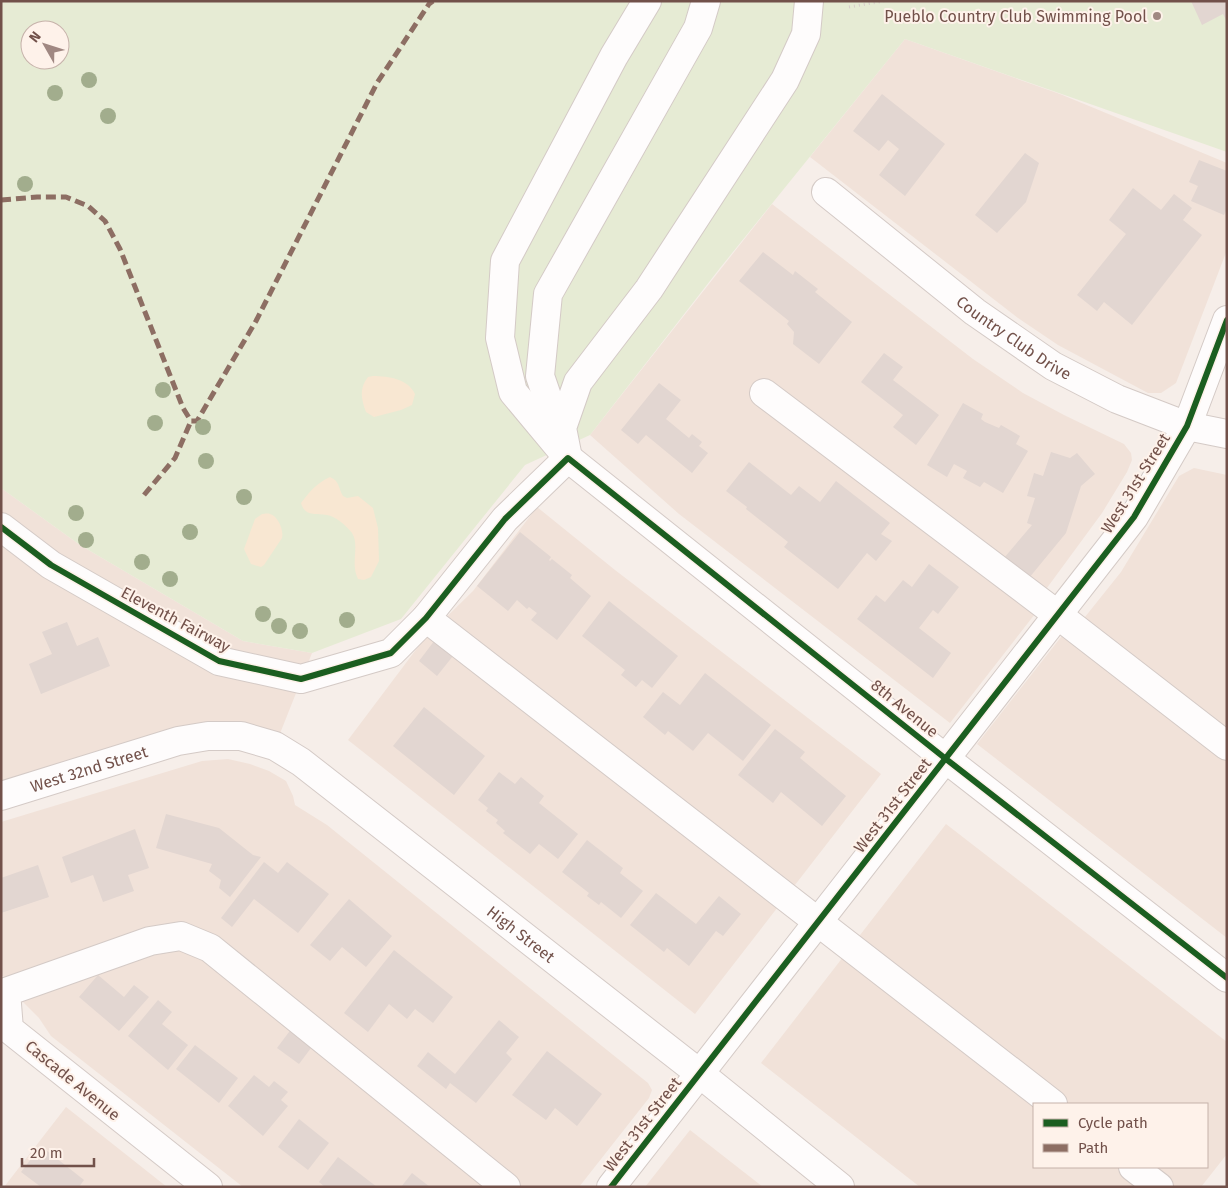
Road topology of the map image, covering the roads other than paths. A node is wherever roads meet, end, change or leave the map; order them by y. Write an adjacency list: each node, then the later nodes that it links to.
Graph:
1 (647, 1): 9 (street, 8th Avenue)
2 (706, 1): 9 (street)
3 (809, 1): 9 (street)
4 (826, 192): 7 (street, Country Club Drive)
5 (1227, 320): 7 (street, West 31st Street)
6 (764, 393): 11 (street)
7 (1187, 426): 8 (street, Country Club Drive); 11 (street, West 31st Street)
8 (1227, 434)
9 (568, 458): 12 (street, Eleventh Fairway); 15 (street, 8th Avenue)
10 (1, 527): 12 (street, Eleventh Fairway)
11 (1058, 614): 14 (street); 15 (street, West 31st Street)
12 (426, 618): 17 (street)
13 (178, 741): 16 (street, West 32nd Street); 19 (street, High Street)
14 (1227, 746)
15 (946, 759): 17 (street, West 31st Street); 18 (street, 8th Avenue)
16 (1, 796)
17 (818, 921): 19 (street, West 31st Street); 20 (street)
18 (1227, 978)
19 (700, 1073): 24 (street, West 31st Street); 25 (street, High Street)
20 (1052, 1103)
21 (1134, 1168): 26 (street)
22 (208, 1187): 23 (street, Cascade Avenue)
23 (506, 1187)
24 (611, 1187)
25 (840, 1187)
26 (1159, 1187)

